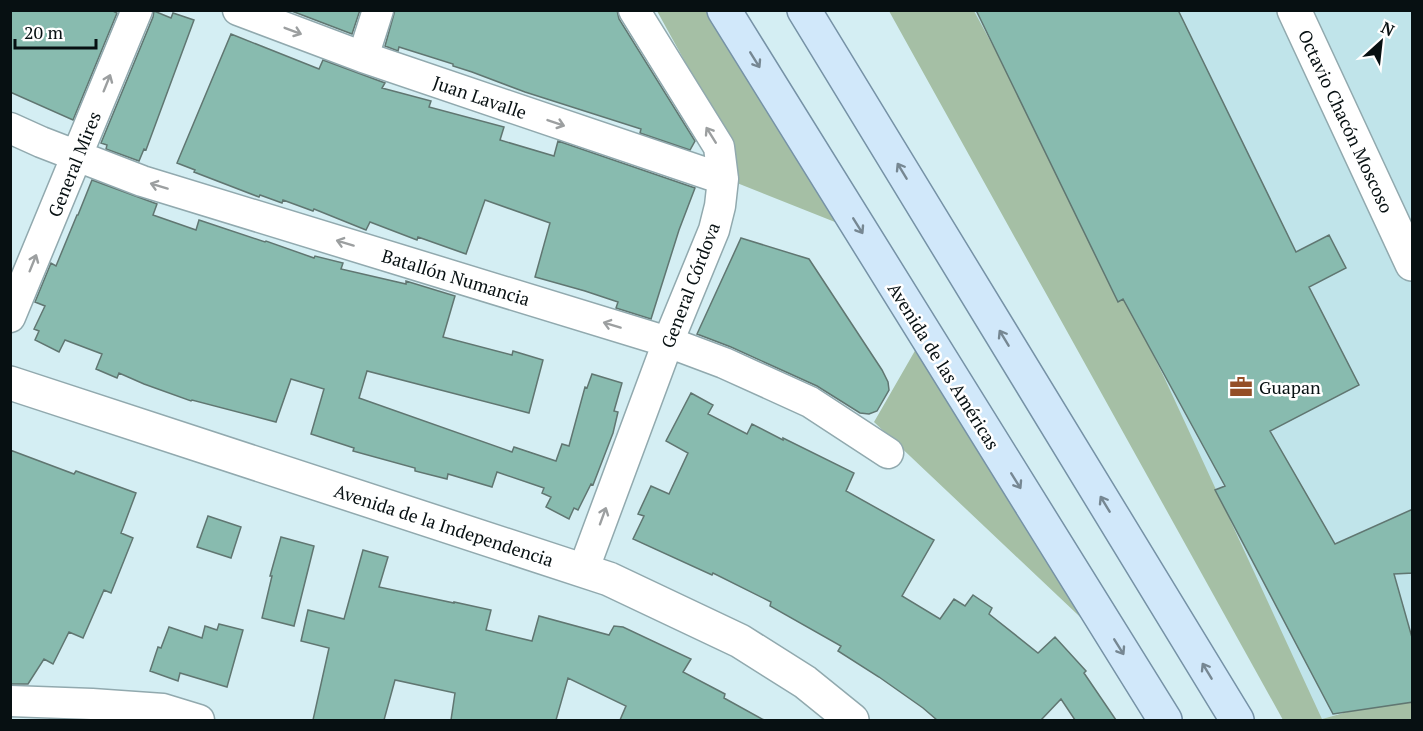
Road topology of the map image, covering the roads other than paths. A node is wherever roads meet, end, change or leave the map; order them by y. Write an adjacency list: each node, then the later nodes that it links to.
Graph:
1 (137, 10): 10 (street, General Mires, one-way to 1)
2 (238, 10): 8 (street, Juan Lavalle, one-way to 8)
3 (378, 10): 8 (street)
4 (634, 10): 11 (street, General Córdova, one-way to 4)
5 (724, 10): 21 (main road, Avenida de las Américas, one-way to 21)
6 (804, 10): 22 (main road, one-way to 6)
7 (1294, 10): 12 (street, Octavio Chacón Moscoso)
8 (363, 57): 11 (street, Juan Lavalle, one-way to 11)
9 (10, 128): 10 (street, Batallón Numancia)
10 (77, 156): 13 (street, General Mires, one-way to 10); 14 (street, Batallón Numancia, one-way to 10)
11 (723, 180): 14 (street, General Córdova)
12 (1413, 264)
13 (10, 317)
14 (668, 342): 16 (street, Batallón Numancia); 17 (street, General Córdova, one-way to 14)
15 (10, 383): 17 (street, Avenida de la Independencia)
16 (888, 453)
17 (583, 571): 20 (street, Avenida de la Independencia)
18 (10, 701): 19 (street)
19 (199, 720)
20 (852, 720)
21 (1165, 720)
22 (1237, 720)

